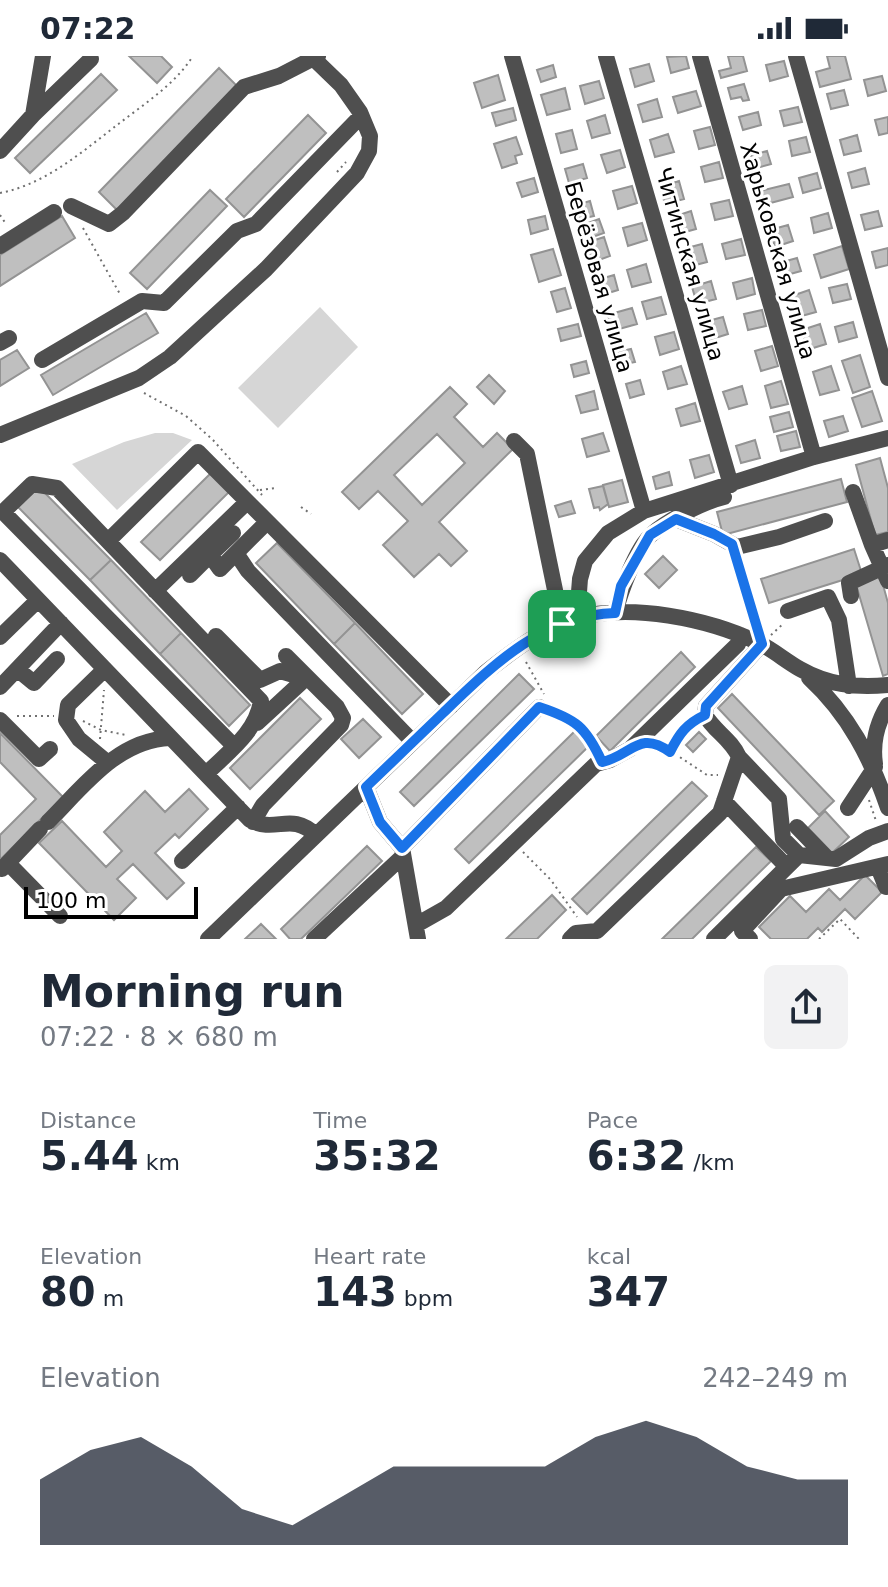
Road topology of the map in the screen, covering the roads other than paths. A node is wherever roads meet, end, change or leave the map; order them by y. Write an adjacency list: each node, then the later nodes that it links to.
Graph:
1 (43, 56): 8 (street)
2 (512, 56): 24 (street, Берёзовая улица)
3 (606, 56): 20 (street, Читинская улица)
4 (700, 56): 19 (street, Харьковская улица)
5 (796, 56): 15 (street)
6 (314, 57): 9 (street); 11 (street)
7 (91, 59): 8 (street)
8 (33, 115): 10 (street)
9 (361, 116): 14 (street); 16 (street)
10 (0, 151)
11 (71, 206)
12 (54, 212): 13 (street)
13 (0, 246)
14 (42, 360)
15 (888, 378)
16 (0, 435)
17 (888, 438): 19 (street)
18 (514, 441): 41 (street)
19 (814, 457): 20 (street)
20 (731, 485): 24 (street)
21 (752, 490): 25 (street)
22 (853, 492): 30 (street)
23 (243, 498): 27 (street); 29 (street); 36 (street)
24 (644, 511): 41 (street)
25 (676, 519): 26 (street); 40 (street)
26 (825, 521)
27 (267, 522): 31 (street); 59 (street)
28 (233, 533): 32 (street)
29 (108, 541): 36 (street); 65 (street)
30 (880, 542): 34 (street)
31 (236, 553): 32 (street); 64 (street)
32 (210, 555): 35 (street)
33 (0, 560): 38 (street)
34 (886, 571): 37 (street)
35 (190, 575)
36 (155, 591): 57 (street)
37 (851, 596)
38 (38, 600): 42 (street); 45 (street)
39 (788, 611): 55 (street)
40 (615, 613): 41 (street); 43 (street)
41 (569, 621): 59 (street)
42 (61, 623): 49 (street); 50 (street)
43 (741, 635): 46 (street); 88 (street)
44 (216, 636): 53 (street)
45 (0, 637)
46 (762, 644): 51 (street); 67 (street)
47 (286, 656): 52 (street)
48 (57, 659): 49 (street)
49 (17, 669): 56 (street)
50 (105, 669): 63 (street); 68 (street)
51 (800, 669): 55 (street); 69 (street)
52 (306, 678): 53 (street); 62 (street); 76 (street)
53 (260, 680): 57 (street)
54 (888, 685): 55 (street)
55 (849, 686)
56 (0, 687)
57 (261, 701): 62 (street)
58 (888, 705): 69 (street)
59 (451, 706): 64 (street)
60 (539, 707): 80 (street)
61 (0, 720): 66 (street)
62 (253, 727): 65 (street)
63 (170, 738): 68 (street); 70 (street)
64 (413, 742): 71 (street)
65 (234, 746): 70 (street)
66 (50, 749)
67 (739, 757): 72 (street); 83 (street)
68 (104, 759): 85 (street)
69 (875, 770): 74 (street); 75 (street)
70 (206, 774): 73 (street)
71 (366, 787): 79 (street); 80 (street)
72 (724, 801): 83 (street); 89 (street)
73 (238, 807): 76 (street); 82 (street)
74 (848, 808)
75 (888, 808)
76 (253, 822): 79 (street)
77 (797, 827): 81 (street)
78 (888, 831): 81 (street)
79 (316, 835): 90 (street)
80 (402, 852): 88 (street); 91 (street)
81 (827, 858): 83 (street)
82 (182, 861)
83 (793, 861): 92 (street)
84 (883, 866): 86 (street); 93 (street)
85 (4, 867): 87 (street)
86 (886, 887)
87 (60, 916)
88 (417, 932)
89 (577, 936)
90 (208, 939)
91 (314, 939)
92 (714, 939)
93 (750, 939)

